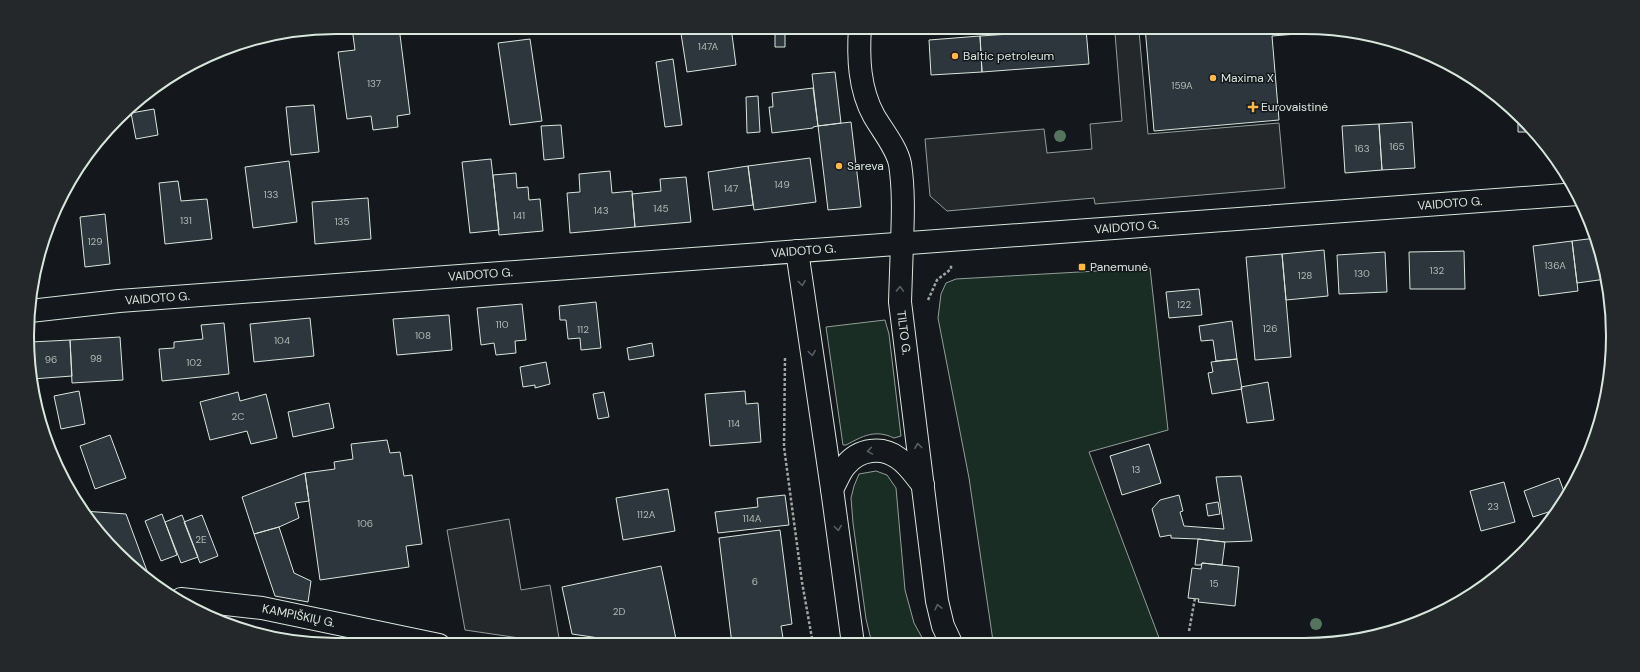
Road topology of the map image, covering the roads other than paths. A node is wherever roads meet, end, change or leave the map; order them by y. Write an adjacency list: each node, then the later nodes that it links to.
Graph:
1 (860, 34): 3 (main road, TILTO G.)
2 (1571, 195): 3 (main road, VAIDOTO G.)
3 (902, 243): 4 (main road, VAIDOTO G.); 6 (main road, TILTO G., one-way to 3)
4 (798, 251): 5 (main road, VAIDOTO G.); 7 (main road, one-way to 7)
5 (36, 310)
6 (923, 485): 7 (main road, one-way to 7); 11 (main road, TILTO G., one-way to 6)
7 (832, 489): 10 (main road, one-way to 10)
8 (188, 600): 9 (main road, KAMPIŠKIŲ G.)
9 (406, 638)
10 (852, 638)
11 (949, 638)

